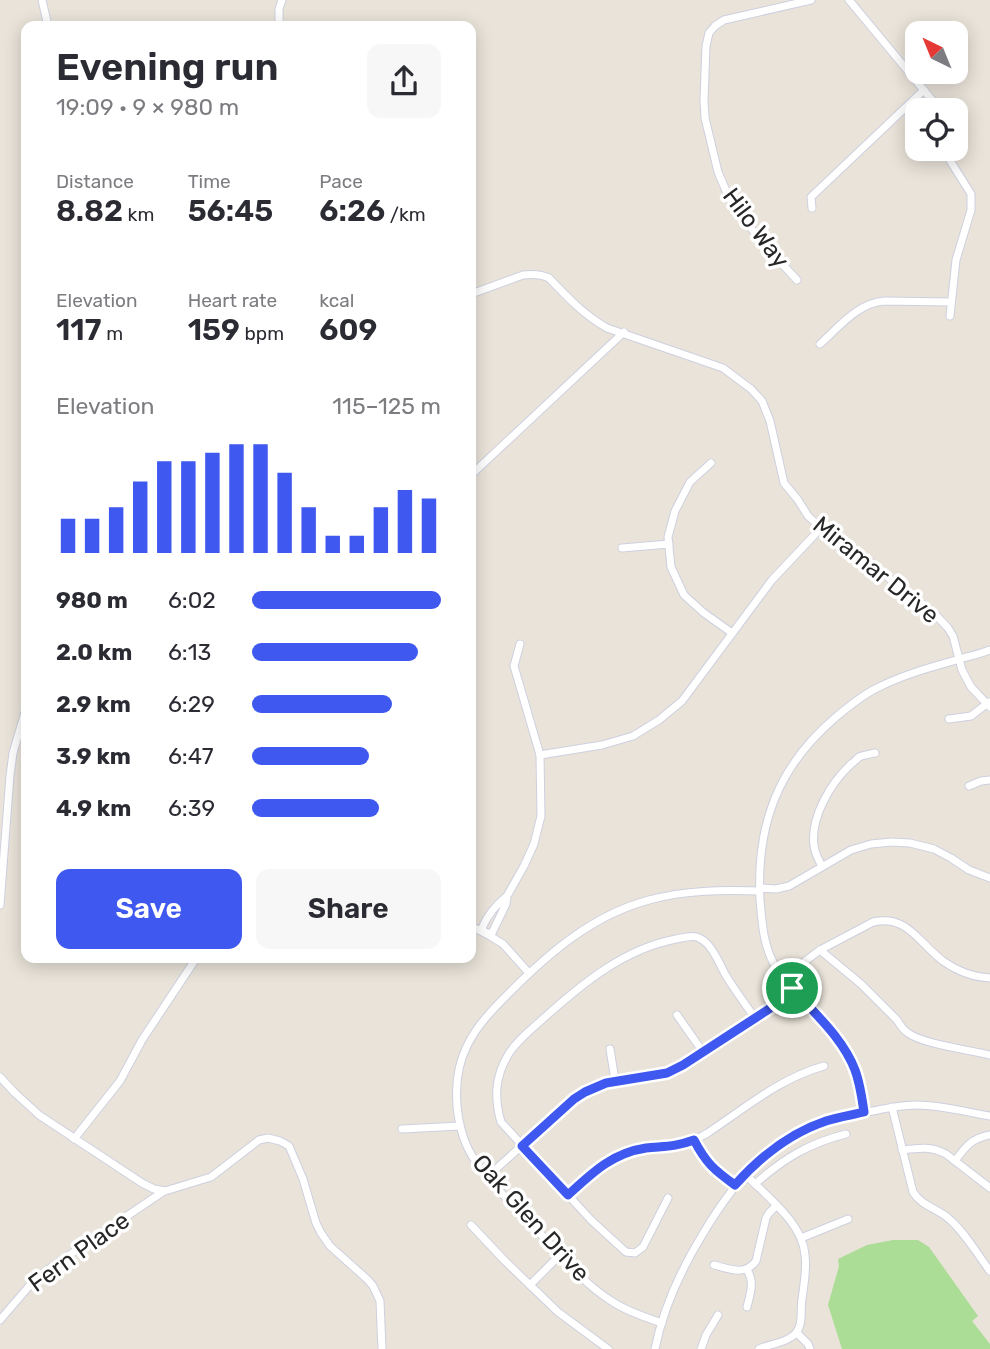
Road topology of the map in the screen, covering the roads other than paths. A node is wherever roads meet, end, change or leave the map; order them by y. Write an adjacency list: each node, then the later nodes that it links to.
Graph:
1 (42, 0): 7 (street)
2 (282, 0): 8 (street)
3 (768, 0): 6 (street)
4 (811, 0): 6 (street, Hilo Way)
5 (849, 0): 9 (street)
6 (772, 8): 13 (street, Hilo Way)
7 (47, 21)
8 (279, 21)
9 (924, 90): 10 (street); 12 (street)
10 (930, 98)
11 (950, 161): 15 (street)
12 (812, 208)
13 (797, 280)
14 (476, 292): 17 (street, Miramar Drive)
15 (951, 302): 16 (street); 18 (street)
16 (950, 316)
17 (624, 332): 20 (street); 21 (street, Miramar Drive)
18 (820, 344)
19 (711, 463): 22 (street)
20 (476, 470)
21 (821, 528): 24 (street); 27 (street, Miramar Drive)
22 (669, 544): 23 (street); 24 (street)
23 (622, 548)
24 (732, 633): 32 (street)
25 (520, 644): 32 (street)
26 (990, 650): 27 (street)
27 (959, 659): 28 (street, Miramar Drive); 37 (street)
28 (989, 704): 29 (street)
29 (949, 719)
30 (21, 726): 38 (street)
31 (875, 753): 35 (street)
32 (540, 755): 40 (street)
33 (990, 780): 34 (street)
34 (969, 786)
35 (822, 866): 36 (street, Oak Glen Drive); 37 (street, Oak Glen Drive)
36 (990, 878)
37 (760, 890): 43 (street, Oak Glen Drive); 45 (street)
38 (0, 905)
39 (476, 928): 40 (street)
40 (484, 930): 43 (street)
41 (820, 950): 44 (street); 45 (street); 51 (street)
42 (193, 963): 62 (street)
43 (529, 973): 58 (street, Oak Glen Drive)
44 (990, 978)
45 (785, 981): 46 (street)
46 (792, 988): 48 (street); 56 (street)
47 (677, 1015): 50 (street)
48 (755, 1018): 50 (street); 64 (street)
49 (610, 1049): 54 (street)
50 (703, 1052): 54 (street)
51 (990, 1055)
52 (824, 1066): 63 (street)
53 (0, 1077): 62 (street)
54 (615, 1080): 64 (street)
55 (892, 1107): 56 (street); 57 (street); 65 (street)
56 (864, 1112): 67 (street)
57 (990, 1116)
58 (460, 1126): 59 (street); 68 (street, Oak Glen Drive)
59 (402, 1129)
60 (846, 1134): 69 (street)
61 (990, 1135): 66 (street)
62 (74, 1139): 72 (street)
63 (694, 1140): 70 (street); 73 (street)
64 (522, 1146): 68 (street); 73 (street)
65 (902, 1150): 66 (street); 82 (street)
66 (955, 1161): 71 (street)
67 (745, 1174): 69 (street); 70 (street)
68 (488, 1177): 79 (street, Oak Glen Drive)
69 (755, 1184): 75 (street)
70 (735, 1185): 87 (street)
71 (990, 1188)
72 (164, 1191): 86 (street, Fern Place); 90 (street, Fern Place)
73 (568, 1195): 74 (street)
74 (668, 1198)
75 (776, 1206): 78 (street); 81 (street)
76 (848, 1219): 78 (street)
77 (471, 1225): 83 (street)
78 (801, 1238): 88 (street)
79 (560, 1255): 83 (street); 87 (street, Oak Glen Drive)
80 (714, 1265): 81 (street)
81 (747, 1270): 84 (street)
82 (990, 1272)
83 (530, 1285): 91 (street)
84 (747, 1307)
85 (719, 1315): 93 (street)
86 (0, 1320)
87 (662, 1324): 92 (street)
88 (797, 1333): 89 (street); 94 (street)
89 (763, 1348)
90 (382, 1349)
91 (608, 1349)
92 (655, 1349)
93 (701, 1349)
94 (810, 1349)

